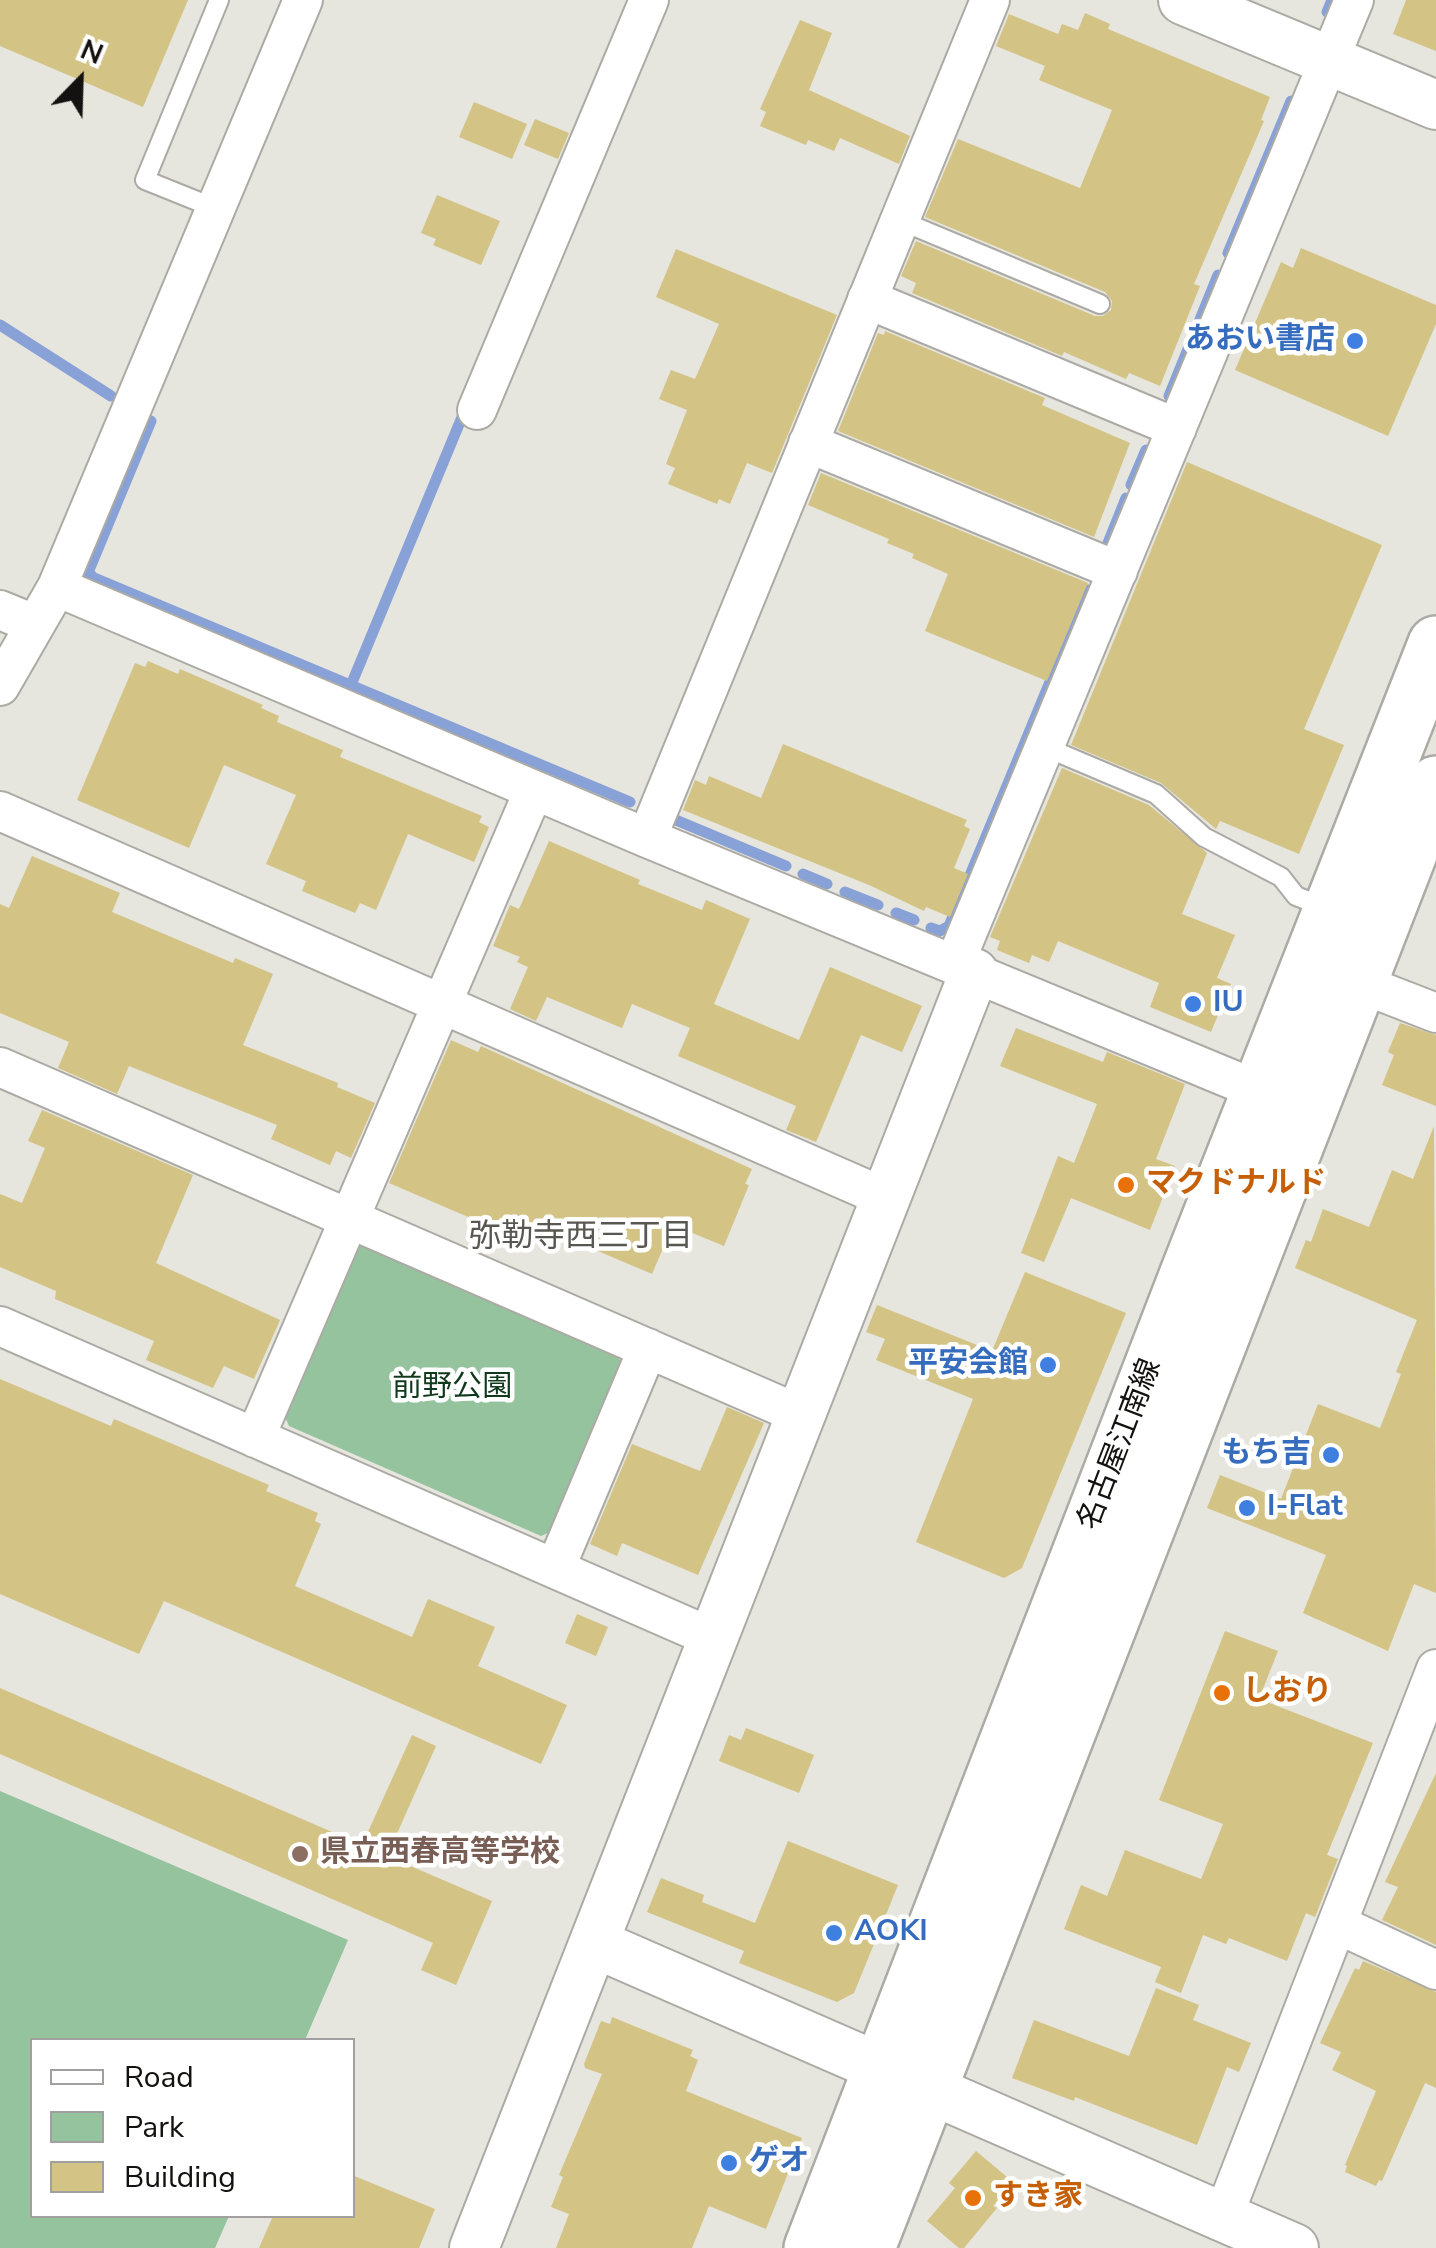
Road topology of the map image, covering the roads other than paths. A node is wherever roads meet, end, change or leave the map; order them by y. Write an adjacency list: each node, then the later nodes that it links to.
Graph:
1 (219, 0): 9 (lane)
2 (303, 0): 9 (street)
3 (650, 0): 13 (street)
4 (990, 0): 10 (street)
5 (1183, 0): 7 (street)
6 (1354, 0): 7 (street)
7 (1329, 60): 8 (street); 14 (street)
8 (1436, 105)
9 (217, 209): 17 (street)
10 (899, 220): 11 (street); 12 (lane)
11 (867, 299): 14 (street); 15 (street)
12 (1100, 304)
13 (477, 410)
14 (1177, 428): 16 (street)
15 (808, 443): 16 (street); 25 (street)
16 (1118, 571): 21 (street)
17 (57, 587): 18 (street); 23 (street)
18 (17, 617): 20 (street)
19 (1436, 644): 26 (main road, 名古屋江南線)
20 (0, 686)
21 (1045, 747): 26 (lane); 27 (street)
22 (1436, 784): 28 (main road, 名古屋江南線)
23 (534, 790): 25 (street); 29 (street)
24 (0, 811): 29 (street)
25 (646, 838): 27 (street)
26 (1331, 910): 32 (main road, 名古屋江南線)
27 (964, 969): 32 (street); 33 (street)
28 (1358, 982): 30 (street); 46 (main road, 名古屋江南線)
29 (442, 1004): 33 (street); 34 (street)
30 (1436, 1013)
31 (0, 1067): 34 (street)
32 (1260, 1091): 45 (main road, 名古屋江南線)
33 (886, 1198): 37 (street)
34 (349, 1219): 36 (street); 38 (street)
35 (0, 1326): 38 (street)
36 (648, 1348): 37 (street); 39 (street)
37 (801, 1415): 40 (street)
38 (255, 1438): 39 (street)
39 (555, 1570): 40 (street)
40 (713, 1638): 43 (street)
41 (1436, 1669): 42 (street)
42 (1337, 1924): 44 (street); 47 (street)
43 (594, 1943): 45 (street); 48 (street)
44 (1436, 1970)
45 (882, 2068): 46 (street); 49 (main road, 名古屋江南線)
46 (931, 2089): 47 (street); 50 (main road, 名古屋江南線)
47 (1217, 2232): 51 (street)
48 (474, 2248)
49 (812, 2248)
50 (868, 2248)
51 (1294, 2248)

